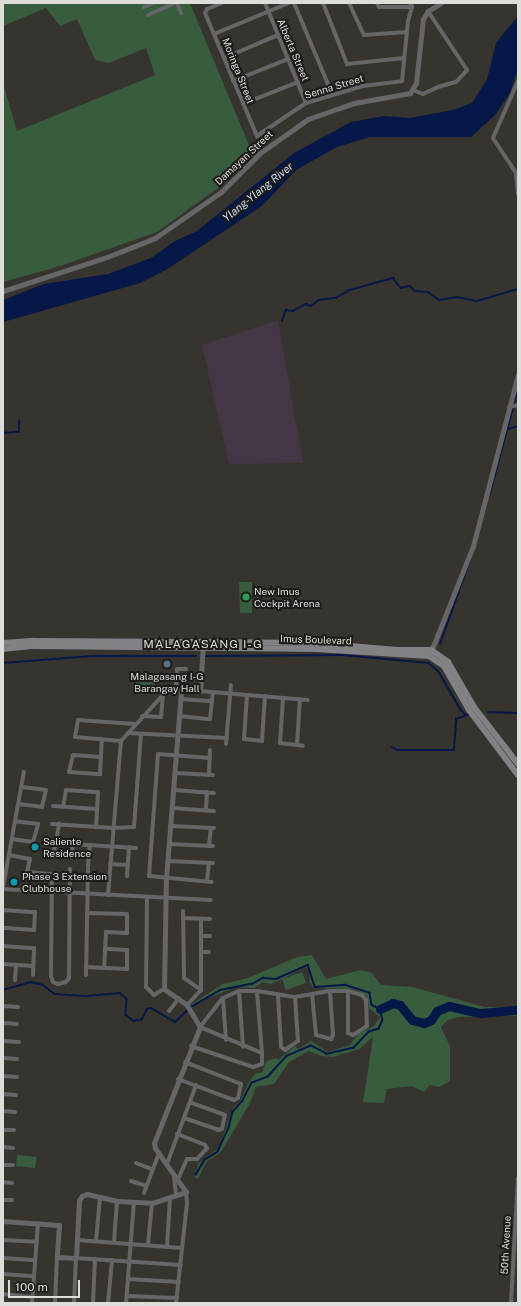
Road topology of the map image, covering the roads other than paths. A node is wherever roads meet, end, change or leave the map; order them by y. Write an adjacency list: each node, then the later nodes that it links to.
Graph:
1 (153, 3): 13 (street)
2 (161, 3): 14 (street)
3 (176, 3): 14 (street); 17 (street)
4 (222, 3): 20 (street, Moringa Street)
5 (265, 3): 16 (street, Alberta Street)
6 (289, 3): 16 (street)
7 (294, 3): 29 (street)
8 (323, 3): 23 (street)
9 (349, 3): 19 (street)
10 (377, 3): 12 (street)
11 (442, 3): 15 (street)
12 (411, 5): 19 (street)
13 (144, 6)
14 (164, 8): 18 (street)
15 (428, 11): 28 (street); 28 (street)
16 (268, 12): 20 (street); 21 (street, Alberta Street)
17 (181, 13)
18 (148, 15)
19 (407, 32): 23 (street)
20 (214, 34): 22 (street, Moringa Street)
21 (278, 35): 22 (street); 24 (street, Alberta Street)
22 (224, 58): 25 (street, Moringa Street)
23 (404, 58): 29 (street, Senna Street)
24 (288, 59): 25 (street); 27 (street, Alberta Street)
25 (233, 81): 31 (street, Moringa Street)
26 (518, 81): 33 (street)
27 (298, 82): 30 (street, Alberta Street); 31 (street)
28 (413, 90): 34 (street, Damayan Street)
29 (332, 94): 30 (street, Senna Street)
30 (306, 103): 32 (street, Senna Street)
31 (243, 104): 32 (street, Moringa Street)
32 (257, 136)
33 (518, 194)
34 (3, 291)
35 (518, 375): 37 (street)
36 (518, 405): 37 (street)
37 (510, 408): 41 (street)
38 (3, 644): 39 (main road, Imus Boulevard)
39 (203, 646): 40 (main road, Imus Boulevard); 41 (main road, Imus Boulevard); 42 (main road, Imus Boulevard); 46 (street)
40 (3, 649)
41 (432, 650): 42 (street); 73 (main road)
42 (428, 656): 76 (main road, Imus Boulevard)
43 (186, 669): 45 (street)
44 (231, 685): 48 (street)
45 (178, 690): 46 (street); 49 (street); 53 (street)
46 (200, 691): 47 (street)
47 (212, 692): 48 (street); 56 (street)
48 (230, 694): 50 (street); 63 (street)
49 (163, 695): 57 (street); 57 (street)
50 (247, 695): 51 (street); 51 (street)
51 (265, 696): 52 (street)
52 (283, 698): 54 (street); 67 (street)
53 (181, 699): 56 (street); 58 (street)
54 (300, 699): 55 (street); 67 (street)
55 (308, 700)
56 (212, 701): 58 (street)
57 (142, 716): 59 (street)
58 (179, 716): 62 (street)
59 (135, 724): 60 (street); 64 (street)
60 (128, 733): 61 (street); 65 (street)
61 (141, 734): 62 (street); 93 (street)
62 (178, 735): 63 (street); 70 (street)
63 (227, 738): 66 (street)
64 (102, 740): 65 (street); 71 (street)
65 (121, 741): 93 (street)
66 (226, 744)
67 (297, 745): 68 (street)
68 (303, 746)
69 (210, 750): 72 (street)
70 (176, 755): 72 (street); 75 (street); 108 (street)
71 (101, 757): 71 (street)
72 (210, 758): 75 (street)
73 (518, 764)
74 (24, 772): 77 (street)
75 (175, 773): 78 (street)
76 (518, 775)
77 (22, 787): 81 (street); 81 (street)
78 (173, 790): 79 (street); 84 (street)
79 (207, 792): 80 (street); 86 (street)
80 (214, 793)
81 (19, 804): 88 (street)
82 (53, 806): 83 (street)
83 (63, 807): 85 (street); 85 (street)
84 (172, 808): 86 (street); 91 (street)
85 (97, 809): 92 (street)
86 (206, 810): 87 (street)
87 (214, 811)
88 (15, 821): 94 (street); 94 (street)
89 (52, 824): 90 (street)
90 (59, 824): 92 (street); 102 (street)
91 (171, 826): 95 (street); 95 (street)
92 (96, 827): 93 (street)
93 (114, 828): 97 (street)
94 (12, 839): 100 (street)
95 (169, 844): 103 (street)
96 (90, 845): 97 (street); 102 (street); 112 (street)
97 (112, 846): 98 (street); 104 (street)
98 (130, 848): 99 (street); 105 (street)
99 (136, 848)
100 (9, 855): 109 (street); 110 (street)
101 (46, 855): 102 (street)
102 (53, 856)
103 (168, 861): 108 (street); 108 (street)
104 (110, 864): 105 (street); 113 (street)
105 (128, 865): 107 (street)
106 (70, 869): 111 (street)
107 (127, 876)
108 (166, 878): 115 (street)
109 (3, 888): 110 (street)
110 (52, 891): 111 (street); 111 (street)
111 (71, 892): 112 (street)
112 (88, 893): 113 (street); 119 (street)
113 (108, 895): 114 (street)
114 (147, 897): 115 (street); 138 (street)
115 (165, 898): 116 (street); 138 (street)
116 (211, 900)
117 (3, 910): 123 (street)
118 (184, 911): 120 (street)
119 (87, 912): 127 (street); 133 (street)
120 (184, 918): 121 (street); 139 (street)
121 (201, 919): 122 (street); 124 (street)
122 (210, 919)
123 (3, 928)
124 (201, 936): 125 (street); 128 (street)
125 (210, 936)
126 (3, 946): 132 (street)
127 (105, 949): 134 (street); 134 (street)
128 (201, 952): 129 (street); 139 (street)
129 (209, 952)
130 (3, 964): 131 (street)
131 (16, 965): 132 (street); 137 (street)
132 (33, 966): 135 (street)
133 (86, 967): 134 (street); 136 (street)
134 (104, 968)
135 (33, 975)
136 (86, 975)
137 (15, 980)
138 (164, 989): 147 (street)
139 (201, 990): 151 (street)
140 (239, 991): 141 (street); 148 (street); 160 (street)
141 (257, 991): 145 (street); 161 (street)
142 (330, 991): 143 (street); 144 (street); 144 (street)
143 (348, 991): 143 (street)
144 (312, 994): 146 (street)
145 (278, 996): 146 (street); 146 (street)
146 (294, 997)
147 (179, 998): 151 (street); 152 (street)
148 (223, 998): 155 (street); 156 (street)
149 (3, 1006): 150 (street)
150 (18, 1007)
151 (188, 1008): 155 (street)
152 (169, 1011)
153 (3, 1023): 154 (street)
154 (17, 1024)
155 (200, 1027): 156 (street); 159 (street)
156 (226, 1040): 160 (street)
157 (3, 1041): 158 (street)
158 (19, 1042)
159 (191, 1046): 161 (street); 164 (street)
160 (244, 1047): 161 (street)
161 (262, 1053)
162 (3, 1058): 163 (street)
163 (17, 1059)
164 (185, 1062): 167 (street); 168 (street)
165 (3, 1076): 166 (street)
166 (17, 1077)
167 (178, 1079): 168 (street); 180 (street)
168 (196, 1085): 171 (street)
169 (3, 1094): 170 (street)
170 (16, 1095)
171 (190, 1102): 174 (street); 174 (street)
172 (3, 1111): 173 (street)
173 (15, 1112)
174 (184, 1118): 177 (street)
175 (3, 1130): 176 (street)
176 (14, 1130)
177 (177, 1134): 182 (street); 188 (street)
178 (3, 1147): 179 (street)
179 (13, 1148)
180 (159, 1153): 182 (street); 185 (street)
181 (136, 1163): 185 (street)
182 (166, 1164): 186 (street)
183 (3, 1165): 184 (street)
184 (13, 1165)
185 (152, 1169): 192 (street)
186 (174, 1173): 188 (street); 197 (street)
187 (518, 1178): 193 (street, 50th Avenue)
188 (178, 1179): 195 (street)
189 (131, 1181): 192 (street)
190 (3, 1182): 191 (street)
191 (12, 1183)
192 (146, 1186): 194 (street)
193 (518, 1187): 236 (street, 50th Avenue)
194 (144, 1192)
195 (186, 1192): 197 (street); 213 (street)
196 (100, 1197): 200 (street); 206 (street); 207 (street)
197 (173, 1197): 202 (street); 212 (street)
198 (3, 1200): 199 (street)
199 (12, 1200)
200 (117, 1201): 201 (street); 209 (street)
201 (134, 1202): 202 (street); 210 (street)
202 (152, 1203): 211 (street)
203 (3, 1221): 204 (street)
204 (38, 1223): 208 (street); 214 (street)
205 (3, 1240): 208 (street)
206 (77, 1240): 207 (street); 216 (street)
207 (96, 1241): 209 (street)
208 (36, 1242): 218 (street)
209 (114, 1242): 210 (street)
210 (131, 1244): 211 (street); 220 (street)
211 (148, 1245): 212 (street)
212 (167, 1246): 213 (street)
213 (182, 1248): 221 (street)
214 (57, 1257): 216 (street); 231 (street)
215 (3, 1258): 218 (street)
216 (76, 1258): 217 (street); 232 (street)
217 (95, 1259): 219 (street); 233 (street)
218 (35, 1260): 223 (street)
219 (112, 1260): 220 (street); 234 (street)
220 (129, 1261): 221 (street); 224 (street)
221 (181, 1264): 225 (street)
222 (3, 1274): 223 (street)
223 (34, 1276): 228 (street)
224 (128, 1279): 225 (street); 227 (street)
225 (179, 1282): 229 (street)
226 (3, 1294): 228 (street)
227 (127, 1296): 229 (street); 235 (street)
228 (33, 1297): 230 (street)
229 (177, 1301)
230 (32, 1303)
231 (55, 1303)
232 (74, 1303)
233 (93, 1303)
234 (108, 1303)
235 (126, 1303)
236 (511, 1303)

